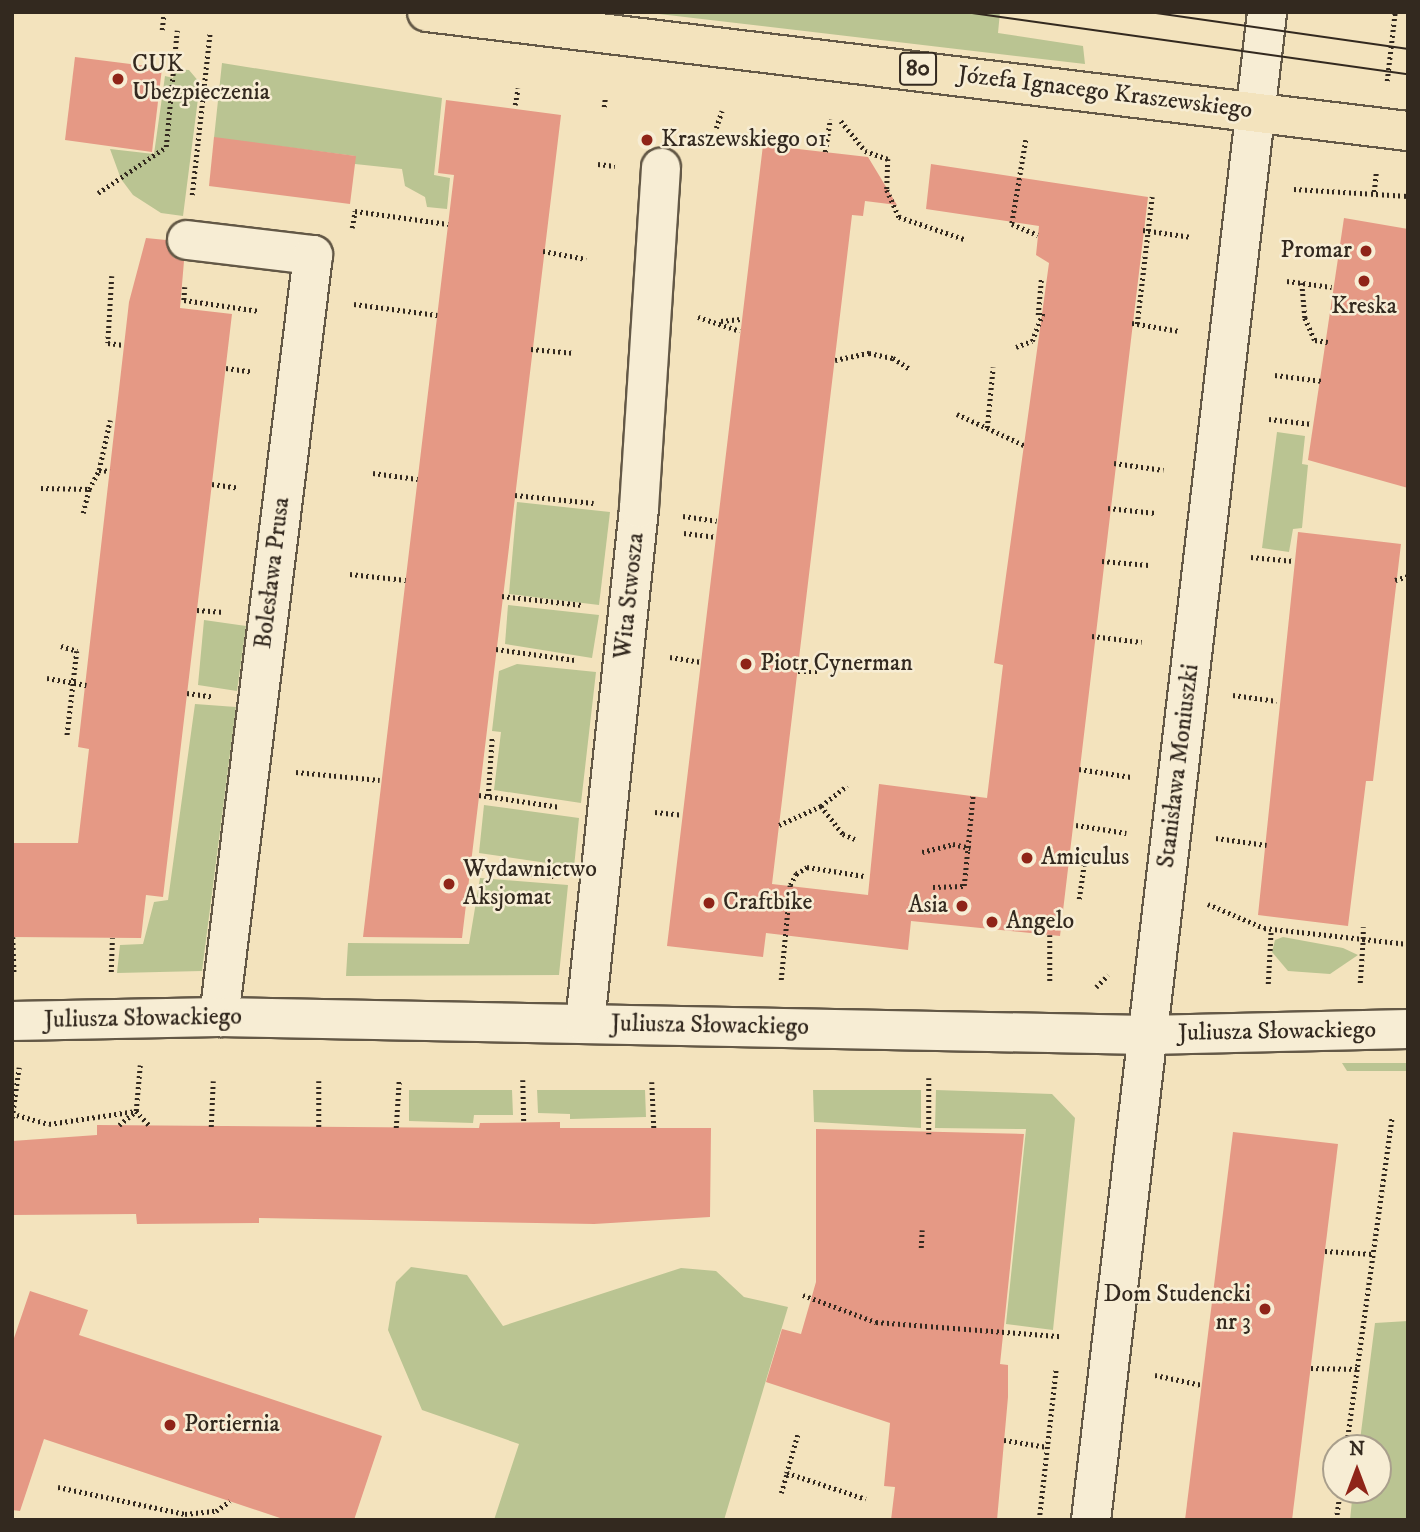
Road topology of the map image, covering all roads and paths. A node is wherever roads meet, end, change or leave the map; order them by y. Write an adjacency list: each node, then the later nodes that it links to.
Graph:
1 (163, 12): 4 (path)
2 (427, 12): 11 (main road, Józefa Ignacego Kraszewskiego / 80)
3 (1267, 12): 11 (street, Stanisława Moniuszki)
4 (162, 30)
5 (177, 31): 20 (path)
6 (518, 88): 8 (path)
7 (605, 99): 9 (path)
8 (515, 104)
9 (604, 107)
10 (722, 111): 14 (path)
11 (1255, 112): 15 (main road, Józefa Ignacego Kraszewskiego / 80); 151 (street, Stanisława Moniuszki)
12 (830, 119): 17 (path)
13 (841, 121): 28 (path)
14 (716, 128)
15 (1408, 131)
16 (1026, 140): 26 (path)
17 (825, 152)
18 (662, 168): 148 (street, Wita Stwosza)
19 (1282, 187): 21 (path)
20 (98, 193)
21 (1408, 196)
22 (1152, 197): 24 (path)
23 (448, 224): 25 (path)
24 (1146, 231): 27 (path); 43 (path)
25 (350, 234)
26 (1038, 236)
27 (1192, 237)
28 (964, 239)
29 (187, 240): 145 (street, Bolesława Prusa)
30 (543, 251): 31 (path)
31 (586, 259)
32 (112, 276): 45 (path)
33 (1041, 279): 46 (path)
34 (1287, 281): 35 (path)
35 (1302, 283): 36 (path); 44 (path)
36 (1332, 288)
37 (339, 302): 38 (path)
38 (437, 315)
39 (693, 316): 41 (path)
40 (741, 319): 41 (path)
41 (720, 321): 42 (path)
42 (740, 331)
43 (1178, 331)
44 (1328, 342)
45 (124, 345)
46 (1016, 347)
47 (531, 349): 48 (path)
48 (575, 353)
49 (835, 360): 51 (path)
50 (993, 367): 58 (path)
51 (910, 369)
52 (1275, 375): 53 (path)
53 (1323, 381)
54 (957, 414): 58 (path)
55 (1269, 419): 57 (path)
56 (110, 420): 61 (path)
57 (1312, 424)
58 (987, 428): 59 (path)
59 (1026, 446)
60 (1114, 463): 62 (path)
61 (99, 470): 63 (path); 67 (path)
62 (1164, 470)
63 (110, 471)
64 (373, 473): 65 (path)
65 (418, 479)
66 (41, 488): 67 (path)
67 (89, 489): 71 (path)
68 (514, 495): 69 (path)
69 (608, 505)
70 (1108, 508): 72 (path)
71 (83, 513)
72 (1156, 513)
73 (671, 514): 74 (path)
74 (717, 521)
75 (669, 530): 76 (path)
76 (715, 537)
77 (1251, 557): 79 (path)
78 (1102, 561): 80 (path)
79 (1294, 561)
80 (1149, 565)
81 (350, 574): 83 (path)
82 (1408, 576): 84 (path)
83 (406, 580)
84 (1395, 580)
85 (502, 596): 86 (path)
86 (597, 607)
87 (1092, 636): 88 (path)
88 (1142, 642)
89 (61, 646): 97 (path)
90 (496, 649): 92 (path)
91 (656, 655): 93 (path)
92 (590, 662)
93 (700, 662)
94 (798, 671): 95 (path)
95 (820, 671)
96 (47, 678): 97 (path)
97 (73, 683): 98 (path); 101 (path)
98 (86, 685)
99 (1232, 695): 100 (path)
100 (1277, 701)
101 (68, 737)
102 (492, 737): 109 (path)
103 (1079, 769): 105 (path)
104 (289, 771): 106 (path)
105 (1131, 777)
106 (380, 780)
107 (846, 786): 111 (path)
108 (480, 795): 109 (path)
109 (488, 796): 112 (path)
110 (973, 796): 121 (path)
111 (821, 806): 115 (path); 119 (path)
112 (563, 807)
113 (650, 811): 114 (path)
114 (682, 816)
115 (779, 825)
116 (1076, 825): 117 (path)
117 (1126, 833)
118 (1213, 838): 120 (path)
119 (855, 839)
120 (1267, 845)
121 (969, 848): 122 (path); 129 (path)
122 (922, 852)
123 (1072, 856): 124 (path)
124 (1085, 858): 125 (path); 130 (path)
125 (1123, 863)
126 (470, 866): 128 (path)
127 (864, 876): 141 (path)
128 (565, 878)
129 (933, 887)
130 (1079, 899)
131 (1204, 902): 133 (path)
132 (1363, 927): 137 (path)
133 (1270, 929): 137 (path); 144 (path)
134 (1050, 935): 142 (path)
135 (13, 937): 139 (path)
136 (112, 938): 140 (path)
137 (1363, 939): 138 (path); 143 (path)
138 (1408, 944)
139 (14, 978)
140 (111, 978)
141 (781, 980)
142 (1050, 981)
143 (1360, 983)
144 (1268, 984)
145 (219, 1017): 146 (street, Juliusza Słowackiego); 148 (street, Juliusza Słowackiego)
146 (140, 1019): 147 (street, Juliusza Słowackiego); 157 (path)
147 (12, 1021)
148 (584, 1023): 150 (street, Juliusza Słowackiego)
149 (1408, 1028): 151 (street, Juliusza Słowackiego)
150 (930, 1030): 151 (street, Juliusza Słowackiego); 167 (path)
151 (1147, 1035): 189 (street, Stanisława Moniuszki)
152 (400, 1080): 165 (path)
153 (523, 1080): 160 (path)
154 (213, 1081): 163 (path)
155 (319, 1081): 164 (path)
156 (652, 1082): 166 (path)
157 (136, 1111): 158 (path); 161 (path); 162 (path)
158 (12, 1115)
159 (1392, 1117): 171 (path)
160 (524, 1123)
161 (119, 1125)
162 (149, 1125)
163 (211, 1127)
164 (320, 1128)
165 (396, 1128)
166 (654, 1128)
167 (929, 1134)
168 (922, 1230): 169 (path)
169 (921, 1248)
170 (1325, 1251): 171 (path)
171 (1373, 1254): 176 (path)
172 (803, 1295): 173 (path)
173 (1060, 1336)
174 (1311, 1368): 176 (path)
175 (1056, 1369): 182 (path)
176 (1357, 1369): 179 (path)
177 (1153, 1375): 178 (path)
178 (1202, 1385)
179 (1348, 1434)
180 (798, 1435): 183 (path)
181 (1004, 1440): 182 (path)
182 (1047, 1447): 188 (path)
183 (787, 1474): 185 (path); 186 (path)
184 (58, 1487): 187 (path)
185 (781, 1493)
186 (866, 1499)
187 (230, 1501)
188 (1039, 1520)
189 (1091, 1520)

